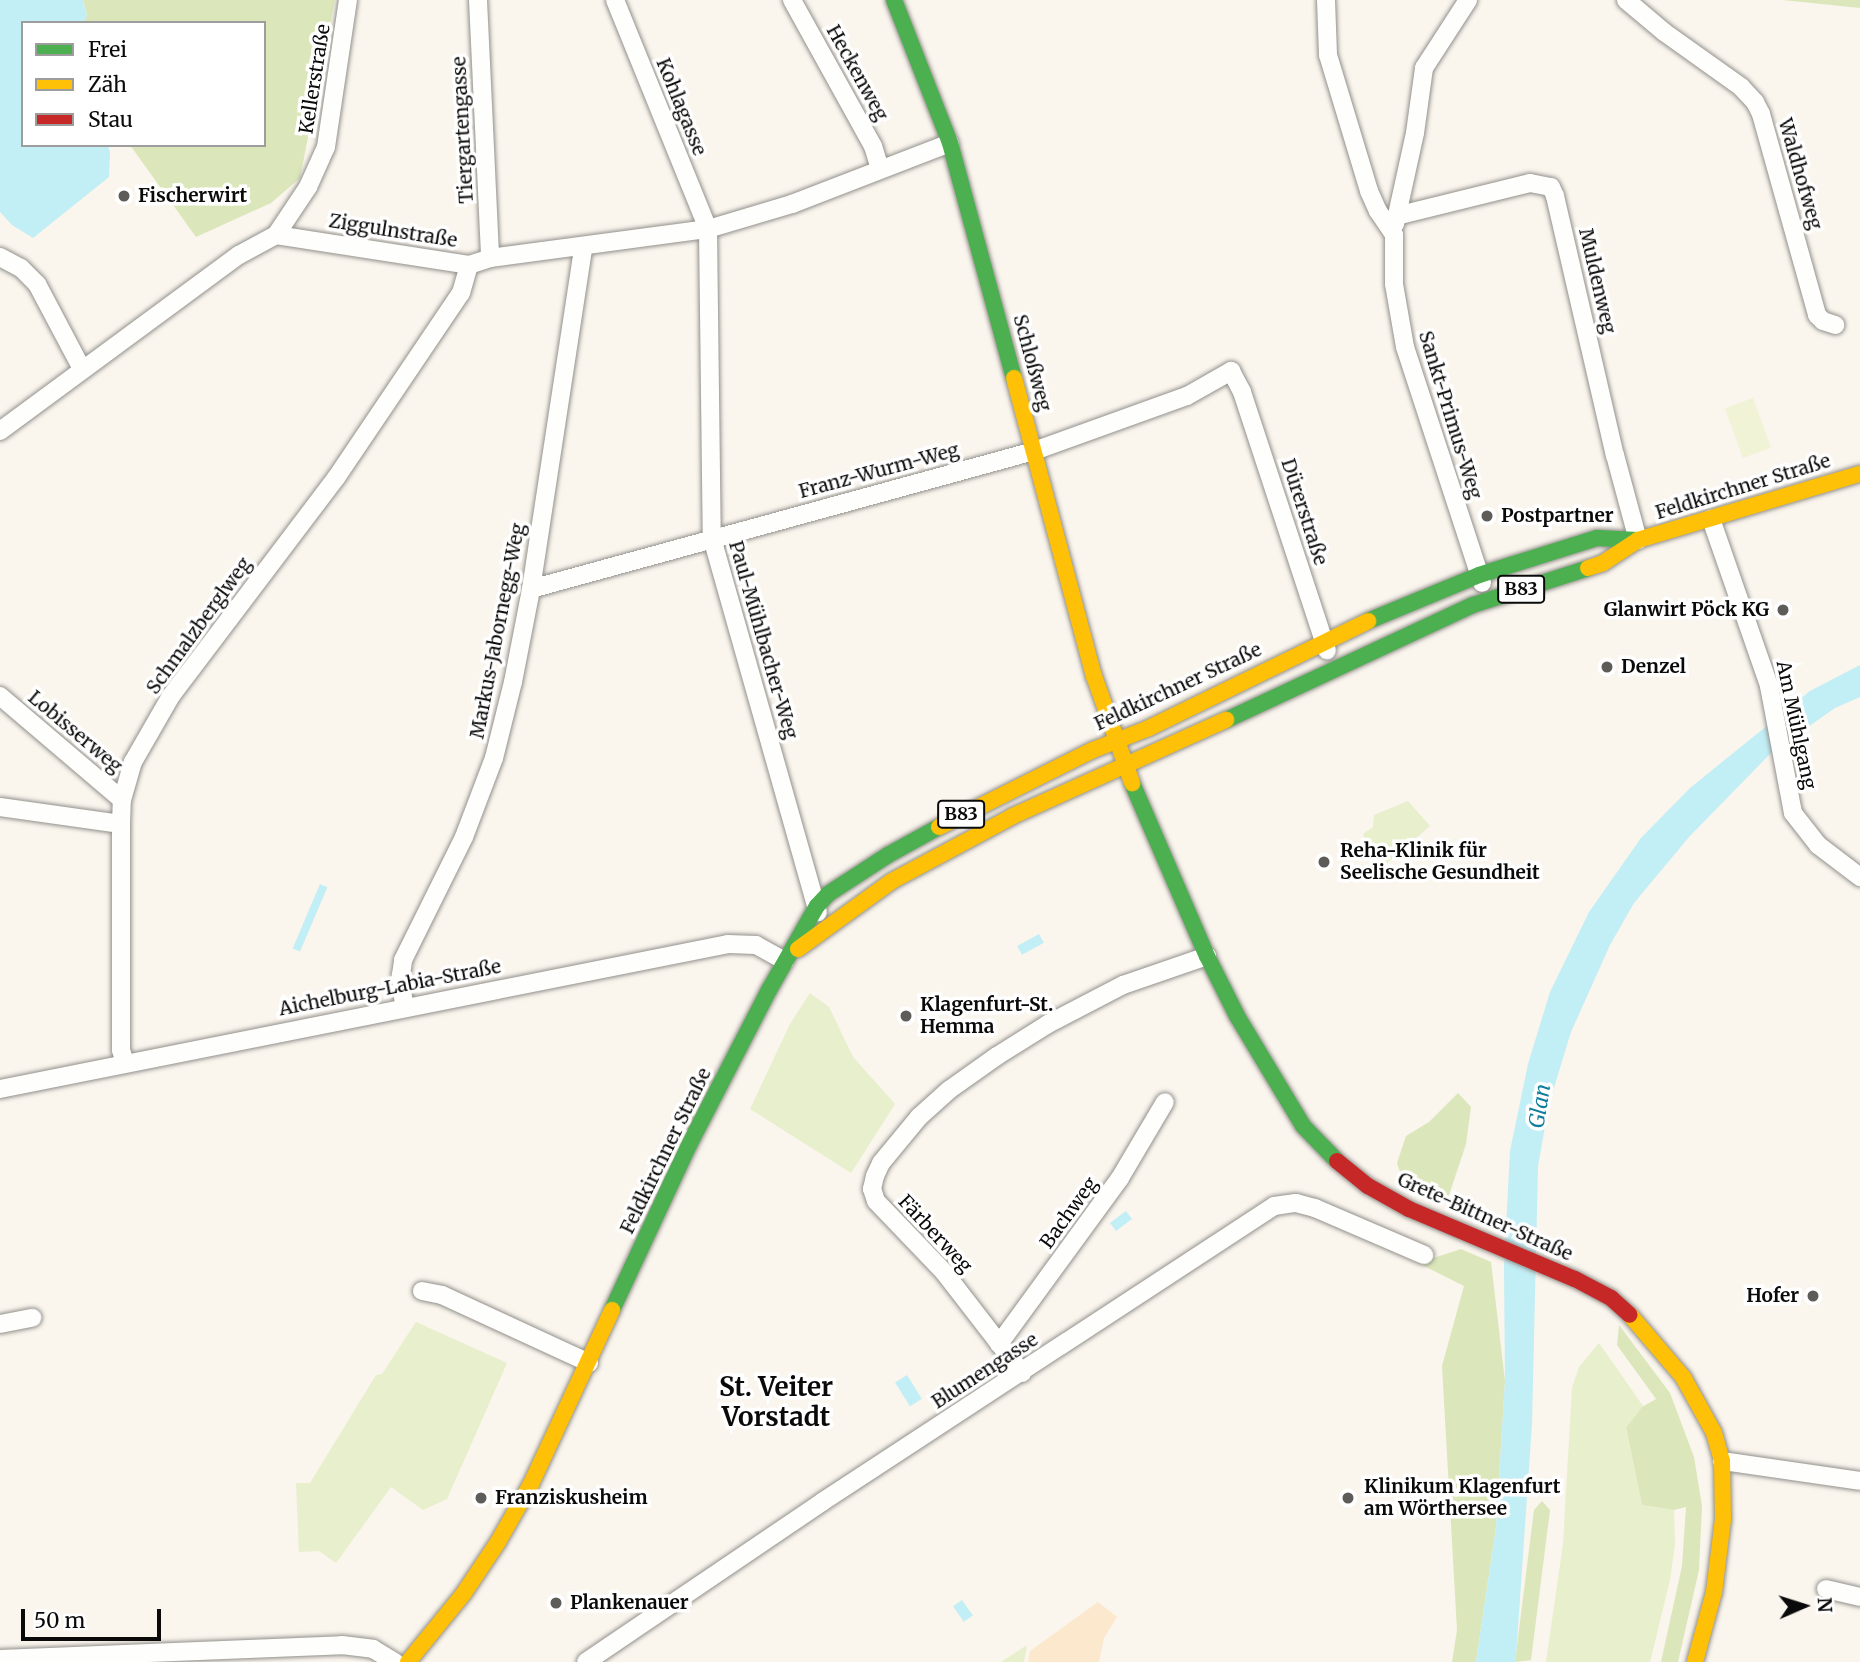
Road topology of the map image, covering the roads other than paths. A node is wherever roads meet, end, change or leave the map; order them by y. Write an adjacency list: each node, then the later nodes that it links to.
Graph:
1 (348, 0): 13 (street, Kellerstraße)
2 (478, 0): 17 (street, Tiergartengasse)
3 (615, 0): 12 (street, Kohlagasse)
4 (792, 0): 10 (street, Heckenweg)
5 (894, 0): 9 (main road, Schloßweg)
6 (1468, 0): 11 (street)
7 (1626, 0): 19 (street, Waldhofweg)
8 (1323, 1): 14 (street)
9 (950, 143): 10 (street, Ziggulnstraße); 23 (main road, Schloßweg)
10 (880, 169): 12 (street, Ziggulnstraße)
11 (1396, 216): 14 (street); 27 (street, Muldenweg)
12 (708, 229): 15 (street, Ziggulnstraße); 26 (street, Paul-Mühlbacher-Weg)
13 (276, 235): 18 (street, Ziggulnstraße); 20 (street)
14 (1394, 235): 28 (street, Sankt-Primus-Weg)
15 (583, 248): 17 (street, Ziggulnstraße); 29 (street, Markus-Jabornegg-Weg)
16 (0, 257): 20 (street)
17 (490, 258): 18 (street, Ziggulnstraße)
18 (469, 265): 36 (street, Schmalzberglweg)
19 (1835, 325)
20 (82, 369): 22 (street)
21 (1231, 371): 23 (street, Franz-Wurm-Weg); 31 (street, Dürerstraße)
22 (0, 431)
23 (1034, 451): 26 (street, Franz-Wurm-Weg); 34 (main road, Schloßweg)
24 (1860, 474): 25 (main road, Feldkirchner Straße / B83)
25 (1712, 519): 27 (main road, Feldkirchner Straße / B83); 39 (street, Am Mühlgang)
26 (712, 538): 29 (street, Franz-Wurm-Weg); 40 (street, Paul-Mühlbacher-Weg)
27 (1638, 540): 28 (main road, Feldkirchner Straße / B83); 30 (main road, Feldkirchner Straße / B83)
28 (1479, 575): 30 (street, Sankt-Primus-Weg); 31 (main road, Feldkirchner Straße / B83)
29 (531, 589): 44 (street, Markus-Jabornegg-Weg)
30 (1487, 600): 32 (main road, Feldkirchner Straße / B83)
31 (1324, 640): 32 (street, Dürerstraße); 34 (main road, Feldkirchner Straße / B83)
32 (1334, 667): 35 (main road, Feldkirchner Straße / B83)
33 (0, 696): 36 (street, Lobisserweg)
34 (1117, 741): 35 (main road, Grete-Bittner-Straße); 40 (main road, Feldkirchner Straße / B83)
35 (1126, 765): 41 (main road, Feldkirchner Straße / B83); 42 (main road, Grete-Bittner-Straße)
36 (122, 800): 38 (street, Schmalzberglweg)
37 (0, 807): 38 (street)
38 (121, 824): 45 (street, Schmalzberglweg)
39 (1860, 877)
40 (817, 906): 41 (street, Paul-Mühlbacher-Weg); 43 (main road, Feldkirchner Straße / B83)
41 (820, 931): 43 (main road, Feldkirchner Straße / B83)
42 (1207, 956): 52 (street, Färberweg); 55 (main road, Grete-Bittner-Straße)
43 (785, 961): 44 (street, Aichelburg-Labia-Straße); 53 (main road, Feldkirchner Straße)
44 (404, 1006): 45 (street, Aichelburg-Labia-Straße)
45 (125, 1063): 46 (street, Aichelburg-Labia-Straße)
46 (0, 1088)
47 (1165, 1101): 52 (street, Bachweg)
48 (1424, 1255): 54 (street, Blumengasse)
49 (422, 1291): 53 (street)
50 (32, 1318): 51 (street)
51 (0, 1324)
52 (999, 1344): 54 (street, Färberweg)
53 (589, 1363): 61 (main road, Feldkirchner Straße)
54 (1022, 1373): 62 (street, Blumengasse)
55 (1722, 1461): 56 (street); 63 (main road, Grete-Bittner-Straße)
56 (1860, 1481)
57 (1826, 1589): 58 (street)
58 (1860, 1597)
59 (0, 1659): 60 (street)
60 (395, 1662)
61 (408, 1662)
62 (586, 1662)
63 (1695, 1662)

